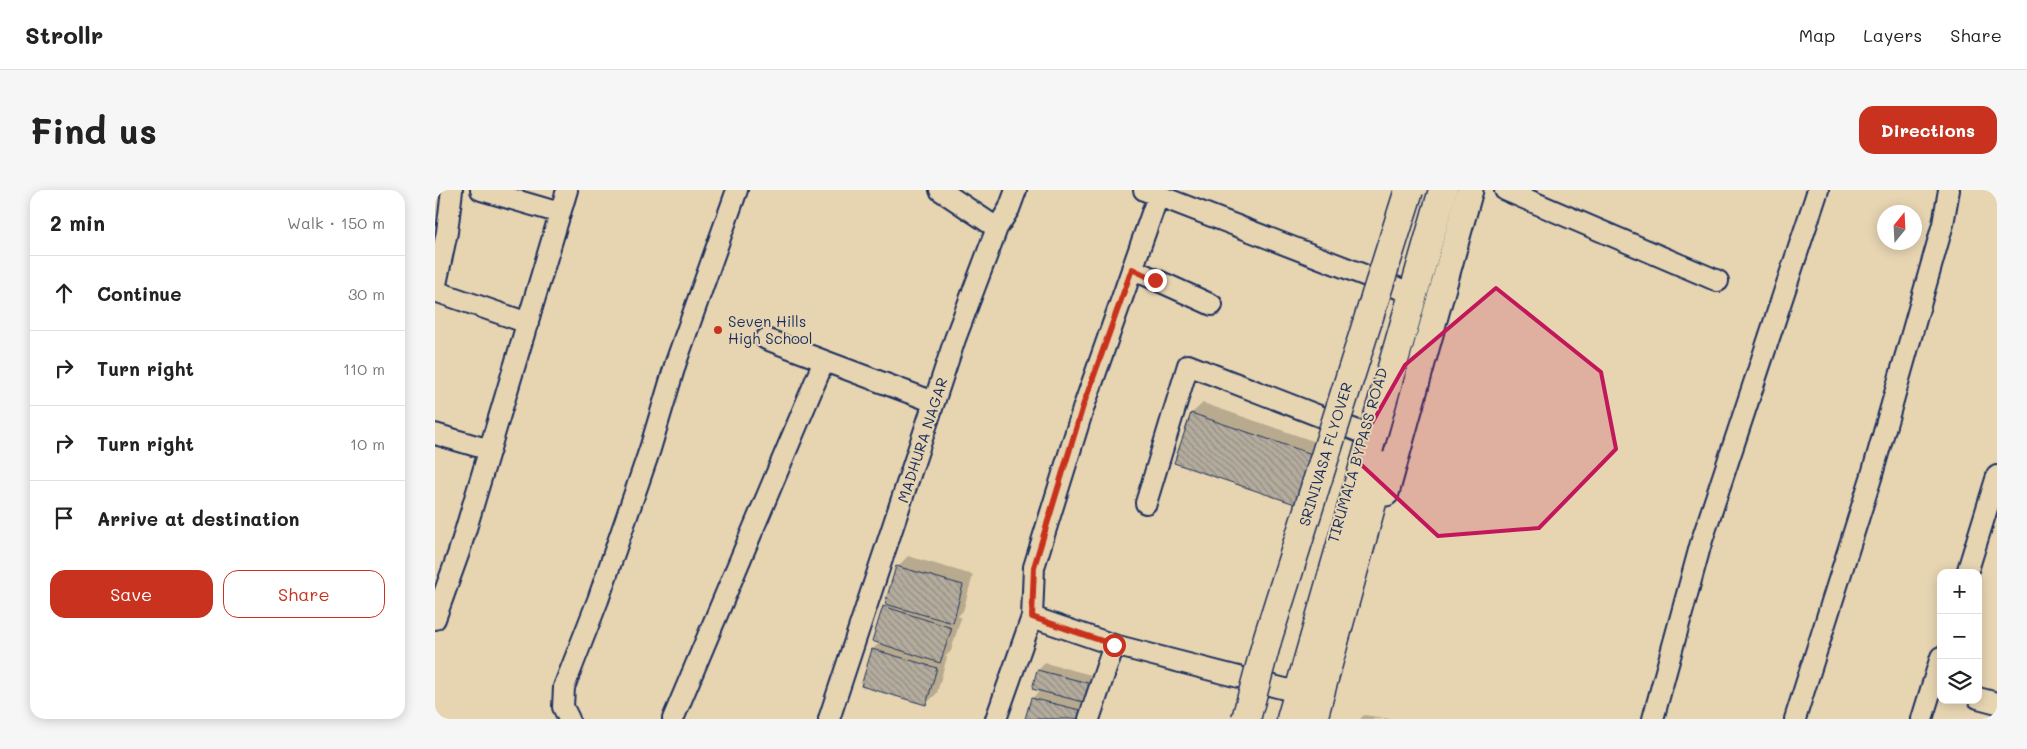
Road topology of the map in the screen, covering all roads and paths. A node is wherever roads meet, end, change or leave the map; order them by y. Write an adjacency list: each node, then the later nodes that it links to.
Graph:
1 (452, 190): 20 (street)
2 (481, 190): 16 (street)
3 (567, 190): 16 (street)
4 (737, 190): 41 (street)
5 (940, 190): 17 (street)
6 (1016, 190): 17 (street, MADHURA NAGAR)
7 (1409, 190): 46 (main road, SRINIVASA FLYOVER, bridge)
8 (1431, 190): 21 (street, TIRUMALA BYPASS ROAD)
9 (1443, 190): 48 (main road)
10 (1460, 190): 49 (main road)
11 (1470, 190): 50 (street)
12 (1505, 190): 19 (street)
13 (1818, 190): 51 (street)
14 (1949, 190): 52 (street)
15 (1151, 193): 18 (street); 21 (street)
16 (560, 213): 23 (street)
17 (997, 228): 26 (street, MADHURA NAGAR)
18 (1132, 269): 22 (street); 33 (street)
19 (1718, 281)
20 (435, 290): 23 (street)
21 (1403, 290): 27 (street, TIRUMALA BYPASS ROAD)
22 (1213, 305)
23 (528, 323): 29 (street)
24 (766, 340): 25 (street)
25 (824, 361): 26 (street); 42 (street)
26 (934, 402): 43 (street, MADHURA NAGAR)
27 (1363, 433): 31 (street); 38 (street, TIRUMALA BYPASS ROAD)
28 (435, 434): 29 (street)
29 (490, 450): 34 (street)
30 (1997, 476): 32 (street)
31 (1146, 503)
32 (1968, 569)
33 (1032, 617): 35 (street); 44 (street)
34 (435, 619)
35 (1114, 645): 38 (street); 45 (street)
36 (1941, 659): 37 (street)
37 (1936, 687): 53 (street)
38 (1289, 690): 47 (street, TIRUMALA BYPASS ROAD)
39 (1982, 699): 40 (street)
40 (1997, 704)
41 (569, 719)
42 (673, 719)
43 (829, 719)
44 (996, 719)
45 (1089, 719)
46 (1246, 719)
47 (1282, 719)
48 (1291, 719)
49 (1313, 719)
50 (1324, 719)
51 (1653, 719)
52 (1795, 719)
53 (1922, 719)

